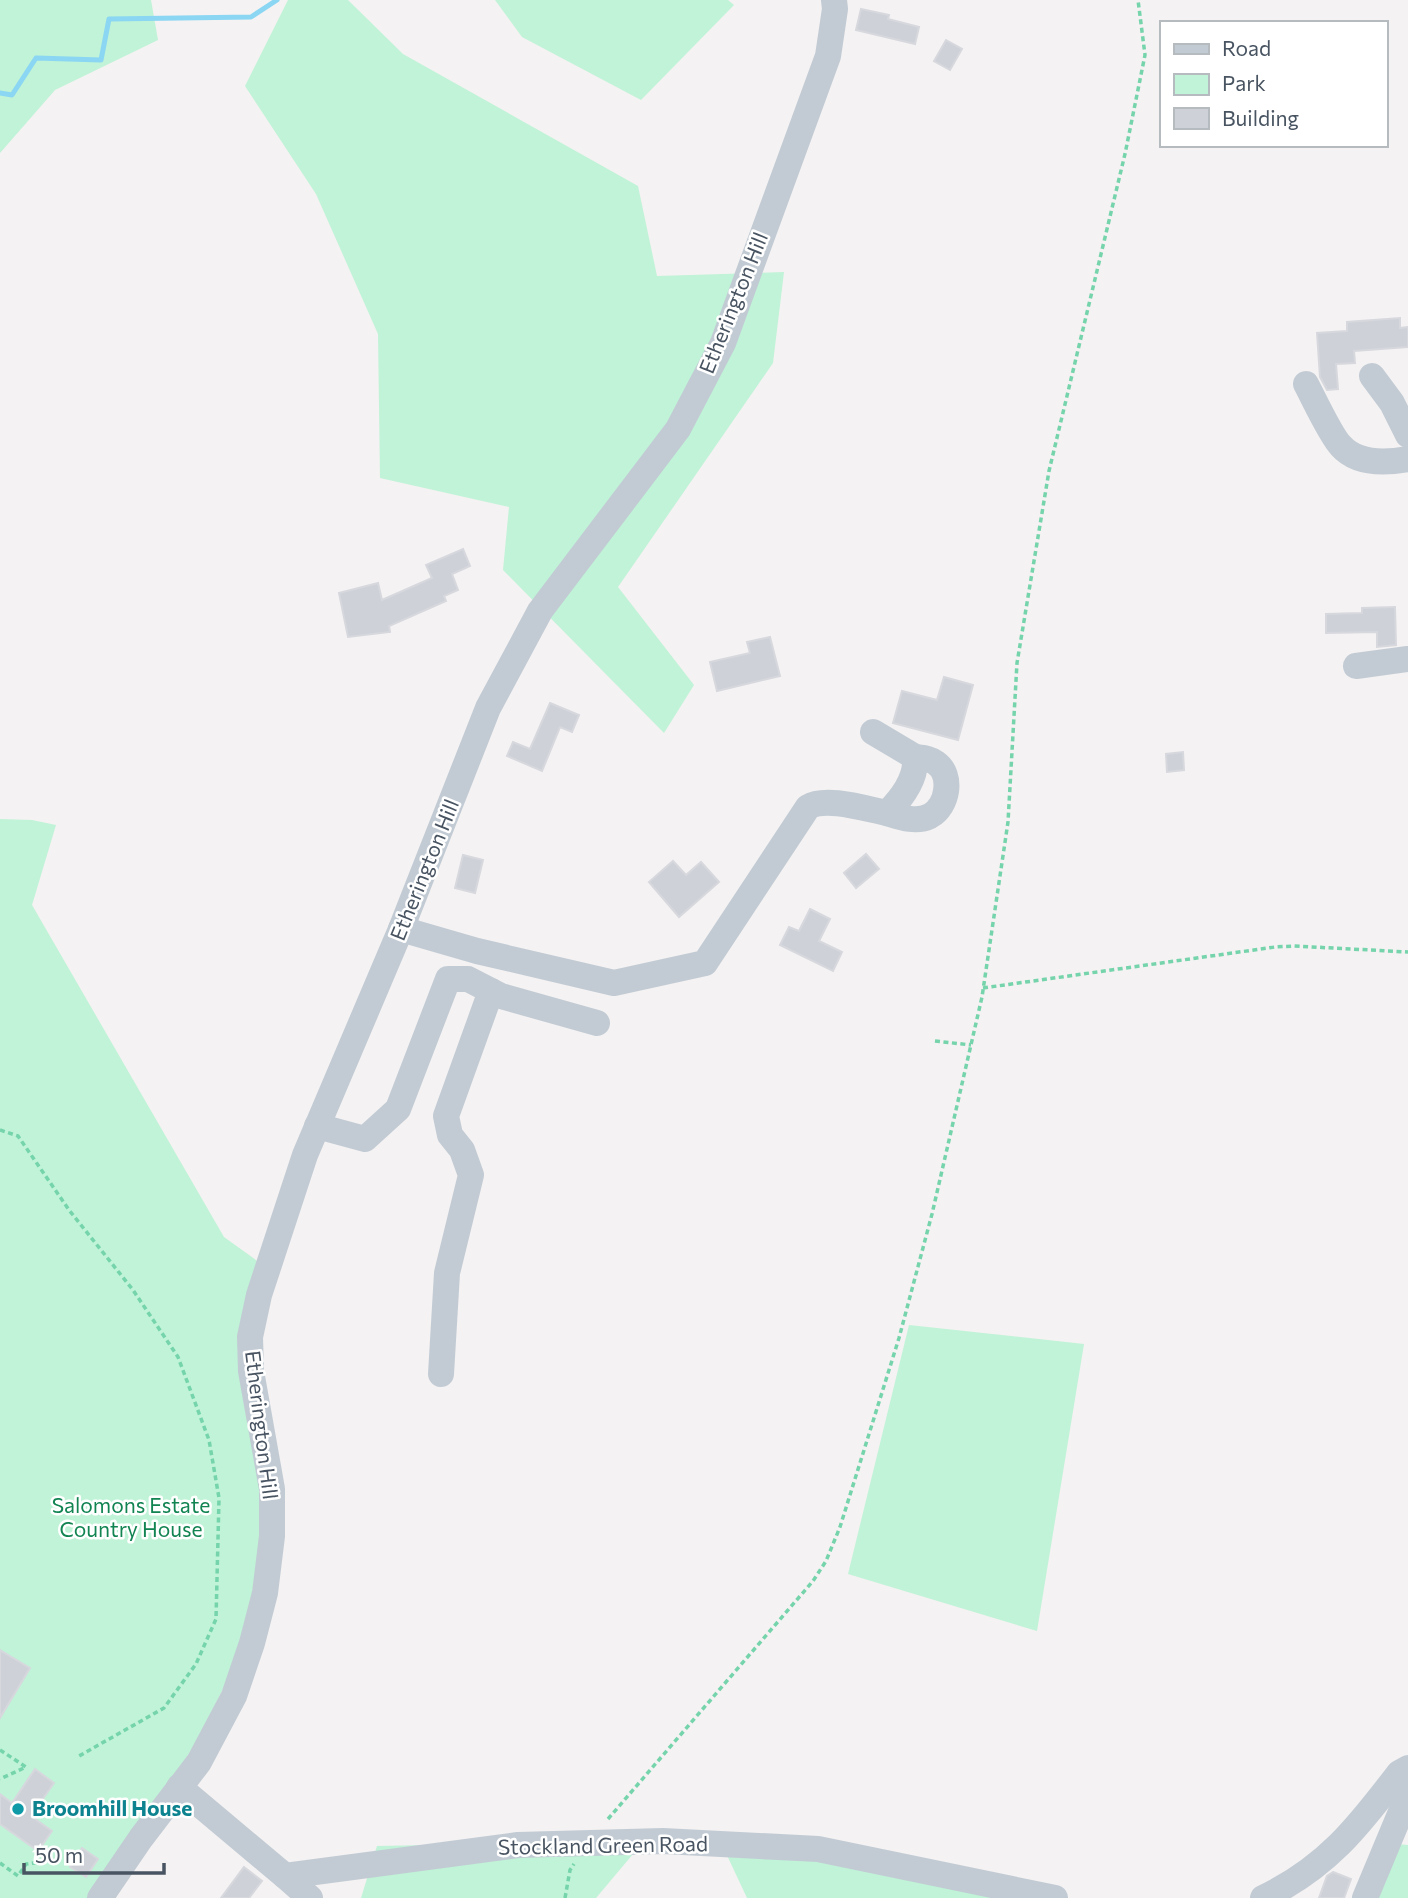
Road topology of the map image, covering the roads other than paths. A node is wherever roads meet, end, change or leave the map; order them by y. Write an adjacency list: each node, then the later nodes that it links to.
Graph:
1 (834, 0): 11 (street, Etherington Hill)
2 (1372, 376): 4 (street)
3 (1306, 384): 5 (street)
4 (1408, 435)
5 (1408, 459)
6 (1408, 659): 7 (street)
7 (1356, 666)
8 (873, 732): 9 (street)
9 (915, 757): 10 (street); 10 (street)
10 (887, 813): 11 (street)
11 (401, 929): 14 (street, Etherington Hill)
12 (491, 991): 13 (street); 14 (street); 15 (street)
13 (597, 1023)
14 (317, 1126): 17 (street, Etherington Hill)
15 (441, 1374)
16 (1408, 1768): 23 (street)
17 (180, 1787): 19 (street); 20 (street, Etherington Hill)
18 (1408, 1795): 24 (street)
19 (285, 1876): 21 (street); 22 (street, Stockland Green Road)
20 (100, 1898)
21 (310, 1898)
22 (1055, 1898)
23 (1263, 1898)
24 (1365, 1898)

